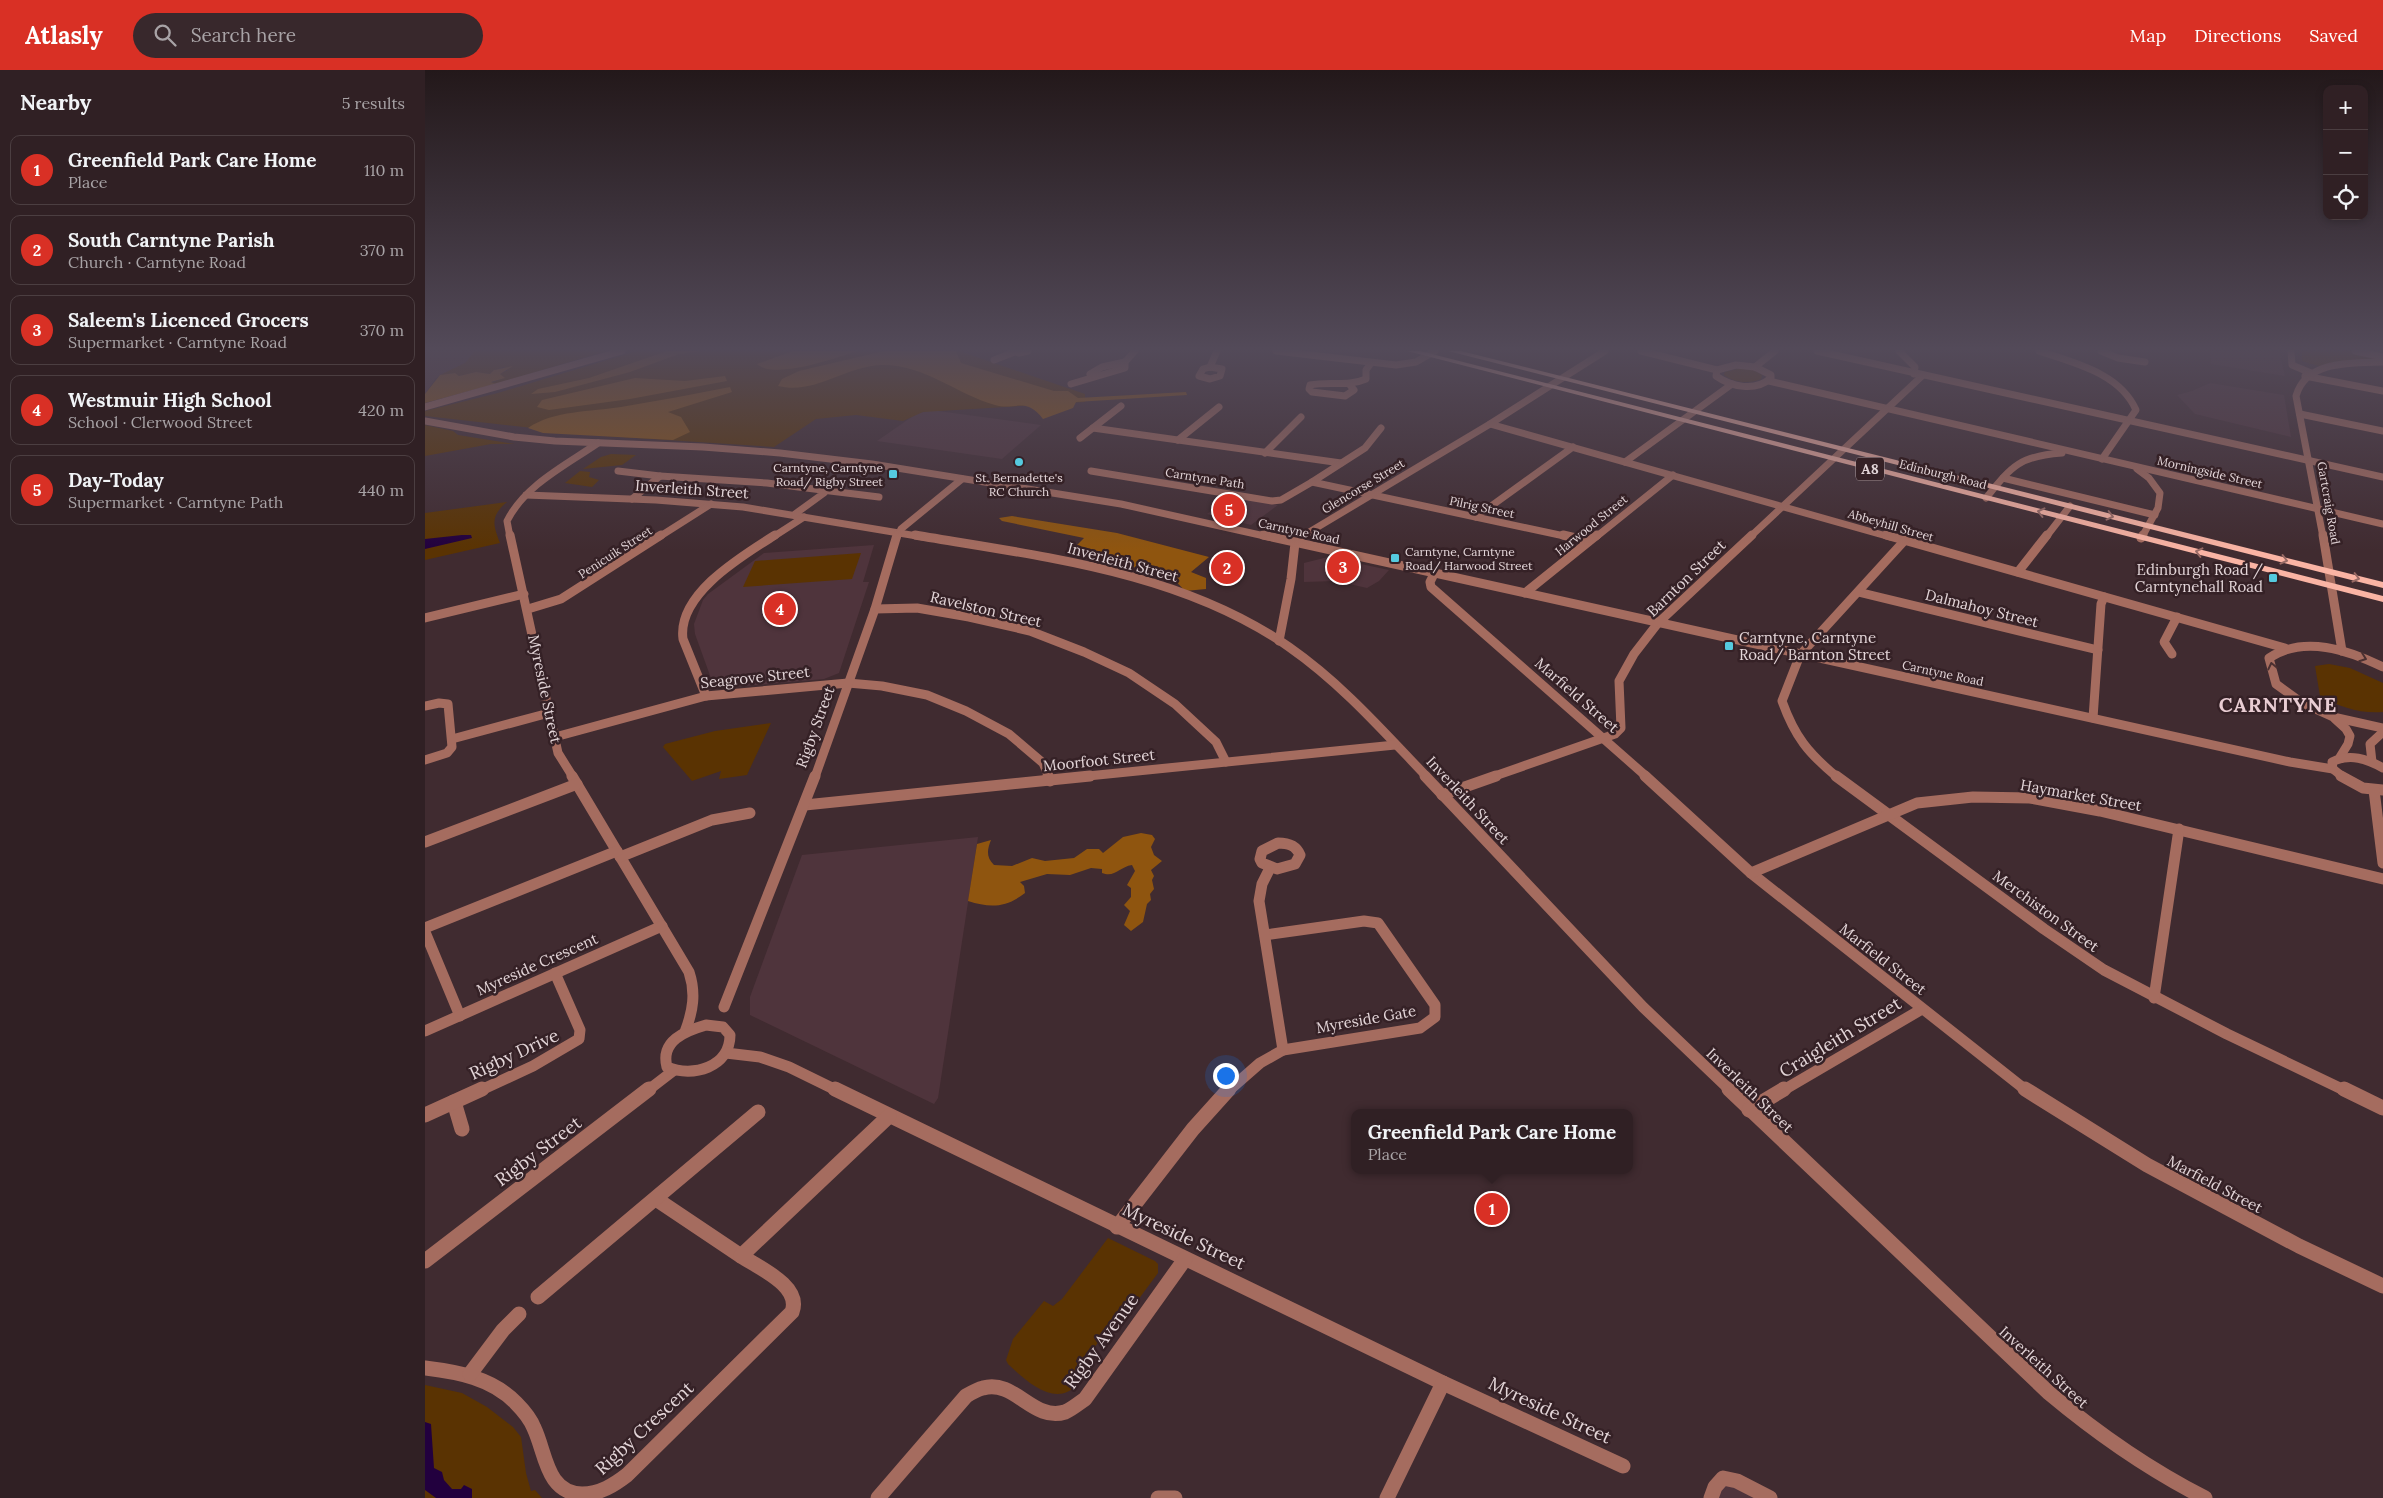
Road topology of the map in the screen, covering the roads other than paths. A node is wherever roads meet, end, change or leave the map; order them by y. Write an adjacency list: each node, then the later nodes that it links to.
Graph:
1 (1301, 417): 27 (street)
2 (1106, 418): 18 (street)
3 (1206, 418): 22 (street)
4 (1500, 418): 17 (street, Glencorse Street)
5 (1673, 418): 15 (main road, Edinburgh Road / A8)
6 (1686, 418): 15 (street)
7 (1716, 418): 25 (main road, Edinburgh Road / A8)
8 (1877, 418): 25 (street, Barnton Street)
9 (1928, 418): 26 (street, Morningside Street)
10 (2109, 418): 16 (street)
11 (2132, 418): 16 (street)
12 (2301, 418): 30 (street, Gartcraig Road)
13 (2319, 418): 20 (street)
14 (425, 420): 23 (street, Carntyne Road)
15 (1682, 420): 29 (main road, Edinburgh Road / A8); 31 (street)
16 (2129, 422): 28 (street); 30 (street)
17 (1490, 424): 24 (street, Abbeyhill Street); 44 (street, Glencorse Street)
18 (1093, 428): 21 (street); 22 (street)
19 (1381, 428): 32 (street, Carntyne Path)
20 (2383, 430)
21 (1080, 438)
22 (1178, 440): 27 (street)
23 (598, 443): 40 (street, Carntyne Road); 45 (street, Myreside Street)
24 (1573, 447): 31 (street, Abbeyhill Street); 56 (street)
25 (1844, 450): 29 (street, Barnton Street); 42 (main road, Edinburgh Road / A8)
26 (2076, 452): 28 (street, Morningside Street); 39 (street)
27 (1265, 453): 32 (street)
28 (2102, 459): 33 (street, Morningside Street)
29 (1834, 460): 47 (main road, Edinburgh Road / A8); 50 (street, Barnton Street)
30 (2310, 461): 38 (street); 52 (street, Gartcraig Road)
31 (1625, 462): 36 (street, Abbeyhill Street)
32 (1341, 464): 41 (street, Carntyne Path)
33 (2132, 466): 52 (street, Morningside Street); 54 (street)
34 (619, 471): 37 (street)
35 (1091, 471): 41 (street, Carntyne Path)
36 (1673, 475): 50 (street, Abbeyhill Street); 63 (street, Harwood Street)
37 (660, 476): 43 (street); 48 (street)
38 (2383, 477)
39 (2003, 478): 42 (street); 54 (street, Edinburgh Road)
40 (963, 479): 60 (street); 64 (street, Carntyne Road)
41 (1312, 482): 44 (street, Pilrig Street)
42 (1995, 487): 47 (street); 51 (main road, Edinburgh Road / A8)
43 (822, 490): 46 (street); 53 (street)
44 (1369, 494): 56 (street, Pilrig Street); 64 (street, Glencorse Street)
45 (526, 495): 48 (street, Inverleith Street); 72 (street, Myreside Street)
46 (879, 497)
47 (1986, 498): 57 (main road, Edinburgh Road / A8, one-way to 47)
48 (632, 499): 49 (street, Inverleith Street)
49 (711, 504): 53 (street, Inverleith Street); 75 (street, Penicuik Street)
50 (1782, 506): 62 (street, Abbeyhill Street); 79 (street, Barnton Street)
51 (2070, 506): 57 (street); 59 (main road, Edinburgh Road / A8, one-way to 59)
52 (2319, 509): 58 (street, Morningside Street); 65 (street, Gartcraig Road)
53 (795, 514): 55 (street, Inverleith Street)
54 (2155, 515): 59 (street)
55 (804, 517): 60 (street, Inverleith Street); 88 (street)
56 (1476, 517): 63 (street, Pilrig Street)
57 (2062, 518): 61 (main road, Edinburgh Road / A8); 66 (street)
58 (2383, 524)
59 (2148, 526): 61 (street); 65 (main road, Edinburgh Road / A8, one-way to 65)
60 (899, 532): 76 (street, Rigby Street); 80 (street, Inverleith Street)
61 (2141, 538): 68 (main road, Edinburgh Road / A8, one-way to 61)
62 (1905, 540): 66 (street, Abbeyhill Street); 70 (street)
63 (1589, 541): 71 (street, Harwood Street)
64 (1295, 543): 67 (street, Carntyne Road); 80 (street)
65 (2329, 571): 68 (street, Gartcraig Road); 69 (main road, Edinburgh Road / A8, one-way to 69)
66 (2018, 572): 73 (street, Abbeyhill Street)
67 (1434, 574): 71 (street, Carntyne Road); 96 (street, Marfield Street)
68 (2331, 585): 74 (main road, Edinburgh Road / A8); 83 (street, Gartcraig Road)
69 (2383, 585)
70 (1858, 592): 82 (street, Dalmahoy Street); 85 (street)
71 (1525, 593): 79 (street, Carntyne Road)
72 (524, 594): 75 (street, Myreside Street); 78 (street)
73 (2104, 597): 77 (street, Abbeyhill Street); 82 (street)
74 (2383, 599)
75 (528, 609): 90 (street, Myreside Street)
76 (875, 609): 87 (street, Rigby Street); 101 (street, Ravelston Street)
77 (2177, 617): 81 (street, Abbeyhill Street); 84 (street)
78 (425, 618)
79 (1658, 623): 85 (street, Carntyne Road); 96 (street, Barnton Street)
80 (1279, 641): 98 (street, Inverleith Street)
81 (2285, 648): 83 (street, Abbeyhill Street); 91 (street, one-way to 81)
82 (2098, 650): 92 (street)
83 (2342, 651): 86 (street, Abbeyhill Street, one-way to 86)
84 (2172, 654)
85 (1800, 655): 92 (street, Carntyne Road); 111 (street, Merchiston Street)
86 (2383, 667)
87 (848, 683): 88 (street, Seagrove Street); 105 (street, Seagrove Street); 109 (street, Rigby Street)
88 (706, 696): 95 (street, Seagrove Street)
89 (425, 706): 97 (street)
90 (549, 713): 95 (street, Myreside Street); 97 (street)
91 (2333, 717): 93 (street); 99 (street)
92 (2093, 718): 104 (street, Carntyne Road)
93 (2383, 728)
94 (2383, 732): 102 (street)
95 (555, 738): 106 (street, Myreside Street)
96 (1604, 738): 108 (street); 117 (street, Marfield Street)
97 (452, 739): 100 (street)
98 (1395, 745): 101 (street, Moorfoot Street); 108 (street, Inverleith Street)
99 (2340, 757): 102 (street); 104 (street)
100 (425, 760)
101 (1226, 762): 105 (street, Moorfoot Street)
102 (2372, 762): 103 (street)
103 (2383, 768)
104 (2333, 769): 107 (street)
105 (1049, 781): 109 (street, Moorfoot Street)
106 (577, 784): 113 (street); 114 (street, Myreside Street)
107 (2378, 790): 115 (street)
108 (1443, 794): 135 (street, Inverleith Street)
109 (805, 805): 125 (street, Rigby Street)
110 (751, 813): 114 (street)
111 (1888, 814): 112 (street, Haymarket Street); 117 (street, Haymarket Street); 124 (street, Merchiston Street)
112 (2179, 829): 118 (street, Haymarket Street); 124 (street)
113 (425, 842)
114 (619, 854): 119 (street, Myreside Street); 120 (street)
115 (2383, 863)
116 (1270, 868): 122 (street)
117 (1751, 873): 126 (street, Marfield Street)
118 (2383, 879)
119 (662, 926): 123 (street, Myreside Crescent); 129 (street, Myreside Street)
120 (425, 928)
121 (425, 932): 127 (street)
122 (1265, 935): 130 (street); 130 (street, Myreside Gate)
123 (555, 973): 127 (street, Myreside Crescent); 133 (street, Rigby Drive)
124 (2154, 998): 134 (street, Merchiston Street)
125 (724, 1007)
126 (1922, 1009): 135 (street, Craigleith Street); 145 (street, Marfield Street)
127 (460, 1016): 128 (street, Myreside Crescent)
128 (425, 1031)
129 (685, 1032): 131 (street); 132 (street)
130 (1283, 1050): 141 (street, Myreside Gate)
131 (726, 1053): 132 (street); 138 (street, Myreside Street)
132 (673, 1071): 144 (street, Rigby Street)
133 (453, 1102): 137 (street, Rigby Drive); 139 (street)
134 (2383, 1108)
135 (1749, 1110): 158 (street, Inverleith Street)
136 (758, 1112): 140 (street)
137 (425, 1115)
138 (889, 1116): 141 (street, Myreside Street); 142 (street)
139 (463, 1129)
140 (656, 1200): 142 (street, Rigby Crescent); 146 (street)
141 (1117, 1227): 143 (street, Myreside Street)
142 (741, 1256): 149 (street, Rigby Crescent)
143 (1185, 1259): 150 (street, Myreside Street); 152 (street, Rigby Avenue)
144 (425, 1261)
145 (2383, 1286)
146 (538, 1297)
147 (519, 1314): 149 (street)
148 (425, 1368): 149 (street, Rigby Crescent)
149 (470, 1374)
150 (1443, 1383): 151 (street, Myreside Street); 155 (street)
151 (1623, 1466)
152 (878, 1498)
153 (1158, 1498): 154 (street)
154 (1175, 1498)
155 (1387, 1498)
156 (1711, 1498): 157 (street)
157 (1770, 1498)
158 (2205, 1498)

